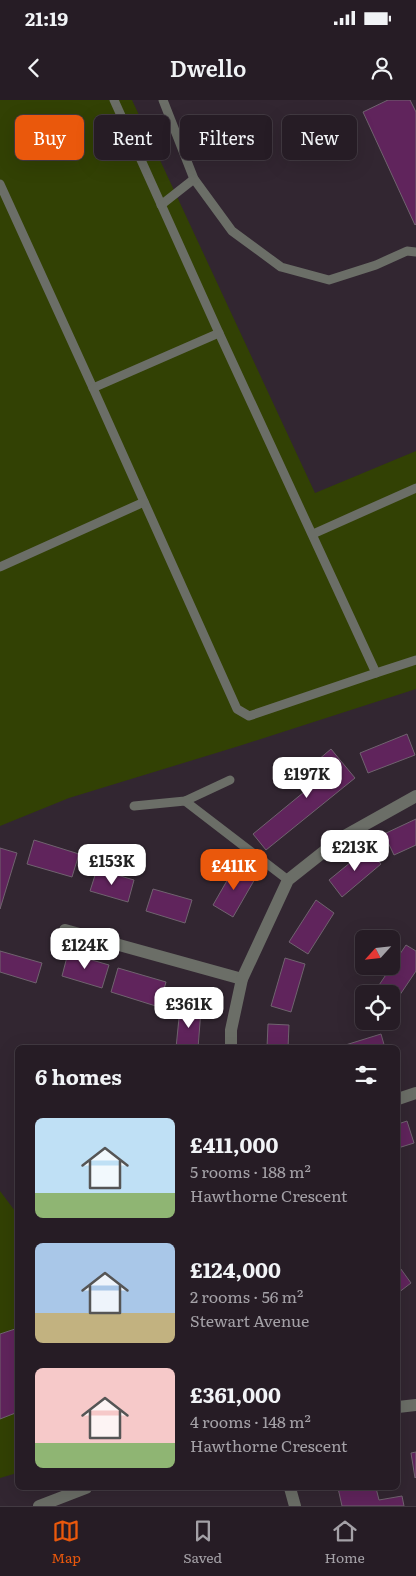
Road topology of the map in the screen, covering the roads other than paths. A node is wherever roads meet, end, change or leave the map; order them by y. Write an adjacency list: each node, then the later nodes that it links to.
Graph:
1 (114, 100): 5 (lane)
2 (163, 100): 3 (lane)
3 (194, 179): 5 (lane); 6 (lane)
4 (0, 184): 8 (lane)
5 (161, 205): 7 (lane)
6 (416, 252)
7 (219, 333): 8 (lane); 11 (lane)
8 (93, 388): 10 (lane)
9 (416, 488): 11 (lane)
10 (144, 502): 12 (lane); 14 (lane)
11 (313, 534): 14 (lane)
12 (0, 567)
13 (416, 660): 14 (lane)
14 (376, 673)
15 (230, 780): 17 (lane)
16 (416, 796): 19 (street)
17 (185, 801): 18 (lane); 19 (lane)
18 (134, 806)
19 (288, 880): 21 (street)
20 (65, 930): 21 (street)
21 (242, 979): 22 (street)
22 (231, 1045)
23 (416, 1094): 24 (street)
24 (400, 1098)
25 (416, 1405): 26 (street)
26 (400, 1407)
27 (81, 1490): 29 (street)
28 (291, 1490): 30 (street)
29 (39, 1506)
30 (295, 1506)

